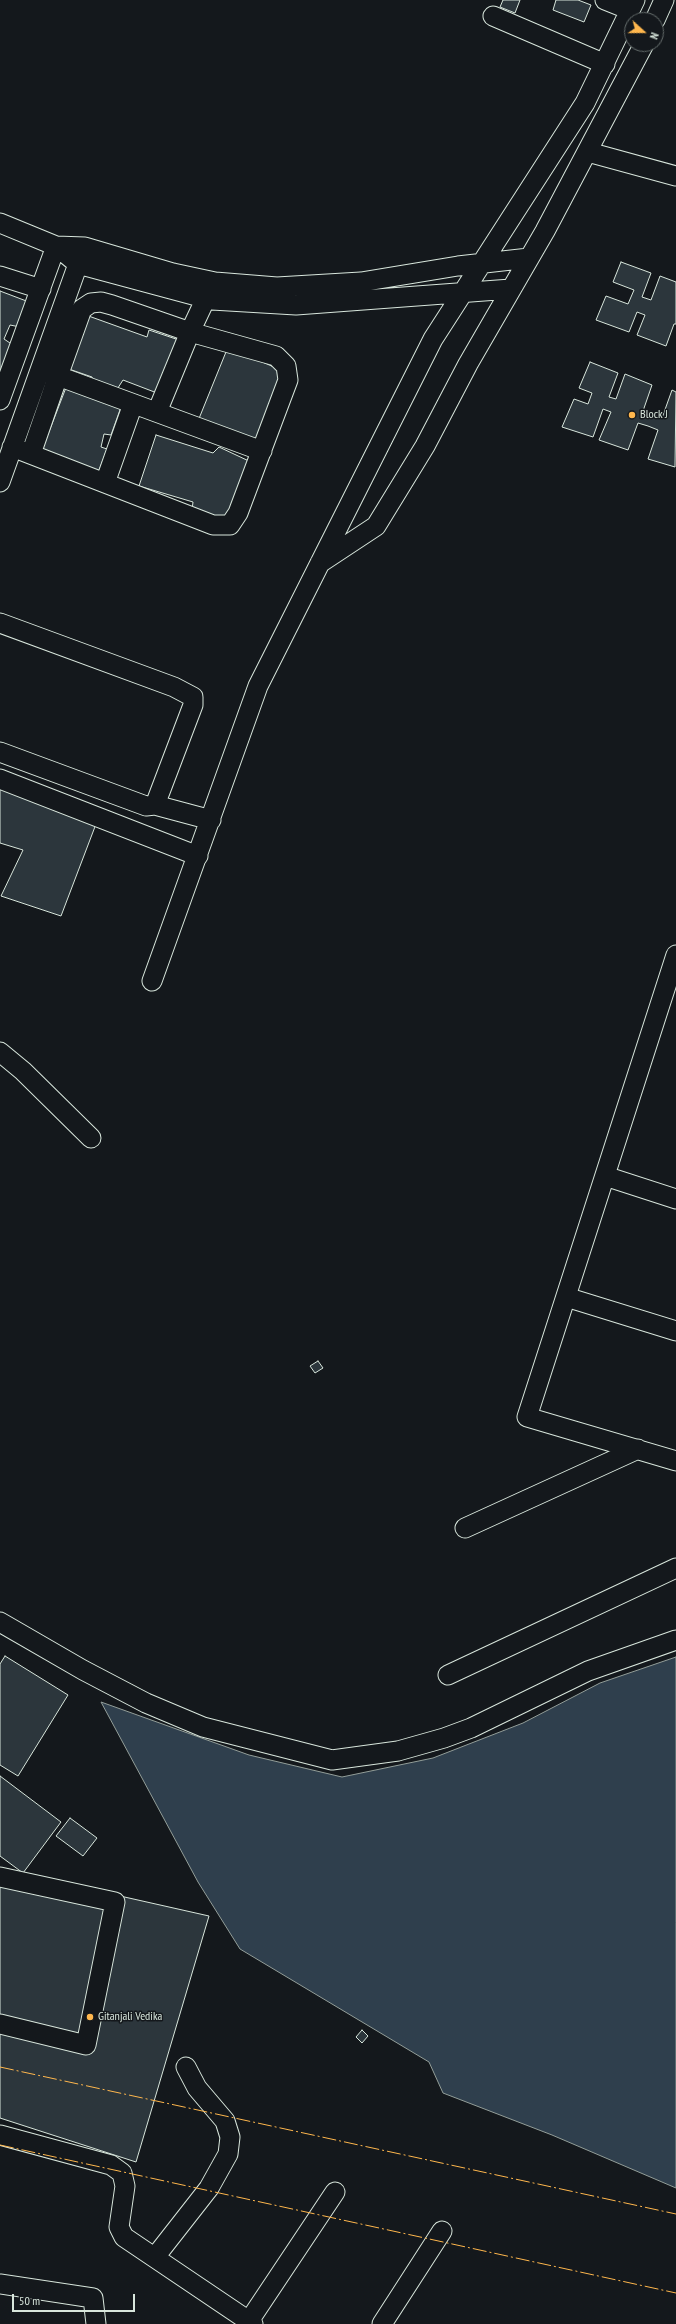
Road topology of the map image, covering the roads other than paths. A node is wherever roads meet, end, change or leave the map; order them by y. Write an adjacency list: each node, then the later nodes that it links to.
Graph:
1 (605, 0): 3 (street)
2 (664, 0): 4 (street)
3 (632, 5): 7 (street)
4 (659, 12)
5 (493, 16): 7 (street)
6 (640, 52): 8 (street)
7 (605, 64): 14 (street)
8 (588, 152): 9 (street); 12 (street)
9 (676, 176)
10 (0, 223): 11 (street)
11 (56, 246): 13 (street); 14 (street); 16 (street)
12 (529, 258): 14 (street); 17 (street)
13 (78, 264): 19 (street); 25 (street)
14 (482, 264): 18 (street)
15 (0, 276): 16 (street)
16 (41, 289): 22 (street)
17 (511, 289): 18 (street); 30 (street)
18 (463, 293): 19 (street); 30 (street)
19 (206, 298): 20 (street)
20 (190, 332): 21 (street); 24 (street); 26 (street)
21 (58, 376): 23 (street); 27 (street)
22 (0, 400)
23 (133, 404): 24 (street); 29 (street)
24 (157, 412): 26 (street)
25 (12, 447): 27 (street); 28 (street)
26 (262, 451): 29 (street)
27 (31, 454): 29 (street)
28 (0, 482)
29 (105, 483)
30 (320, 563): 35 (street)
31 (0, 623): 34 (street)
32 (0, 752): 34 (street)
33 (0, 779): 36 (street)
34 (155, 805): 35 (street)
35 (211, 820): 36 (street)
36 (198, 856): 38 (street)
37 (676, 955): 41 (street)
38 (152, 981)
39 (0, 1052): 40 (street)
40 (91, 1138)
41 (605, 1176): 42 (street); 43 (street)
42 (676, 1199)
43 (566, 1297): 44 (street); 45 (street)
44 (676, 1331)
45 (638, 1450): 46 (street); 47 (street)
46 (676, 1461)
47 (464, 1528)
48 (676, 1568): 51 (street)
49 (0, 1622): 50 (street)
50 (676, 1640)
51 (448, 1675)
52 (0, 1877): 53 (street)
53 (0, 2024)
54 (186, 2067): 58 (street)
55 (0, 2135): 58 (street)
56 (334, 2192): 60 (street)
57 (442, 2231): 62 (street)
58 (155, 2257): 60 (street)
59 (0, 2284): 61 (street)
60 (251, 2322)
61 (96, 2324)
62 (382, 2324)

